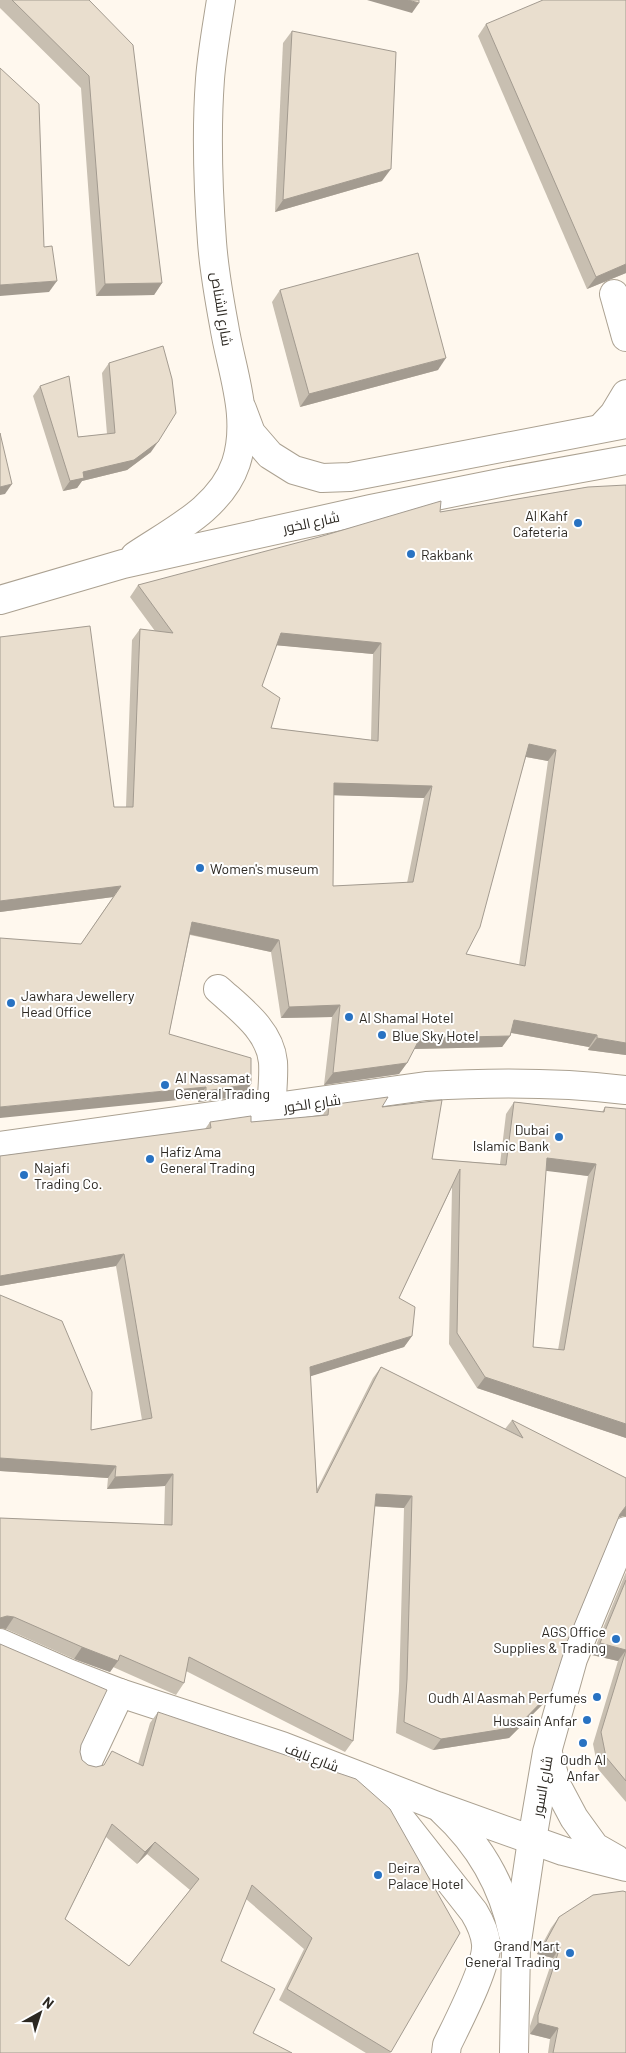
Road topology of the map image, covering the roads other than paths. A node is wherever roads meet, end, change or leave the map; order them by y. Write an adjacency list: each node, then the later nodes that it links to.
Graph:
1 (221, 0): 5 (street, شارع الشناص)
2 (614, 294): 3 (street)
3 (625, 326)
4 (626, 394): 6 (street)
5 (241, 406): 6 (street); 8 (street, شارع الشناص)
6 (613, 426)
7 (626, 460): 8 (street, شارع الخور)
8 (123, 564): 9 (street, شارع الخور)
9 (0, 600)
10 (218, 989): 12 (street)
11 (626, 1090): 12 (street, شارع الخور)
12 (271, 1109): 13 (street, شارع الخور)
13 (0, 1146)
14 (626, 1531): 17 (street, شارع السور)
15 (0, 1643): 16 (street, شارع نايف)
16 (120, 1693): 18 (street); 19 (street, شارع نايف)
17 (548, 1752): 21 (street, شارع السور); 22 (street)
18 (86, 1763)
19 (371, 1781): 20 (street, شارع نايف); 24 (street)
20 (437, 1806): 21 (street, شارع نايف); 23 (street)
21 (532, 1840): 22 (street, شارع نايف); 23 (street, شارع السور)
22 (626, 1866)
23 (516, 1948): 25 (street, شارع السور)
24 (446, 2053)
25 (514, 2053)

